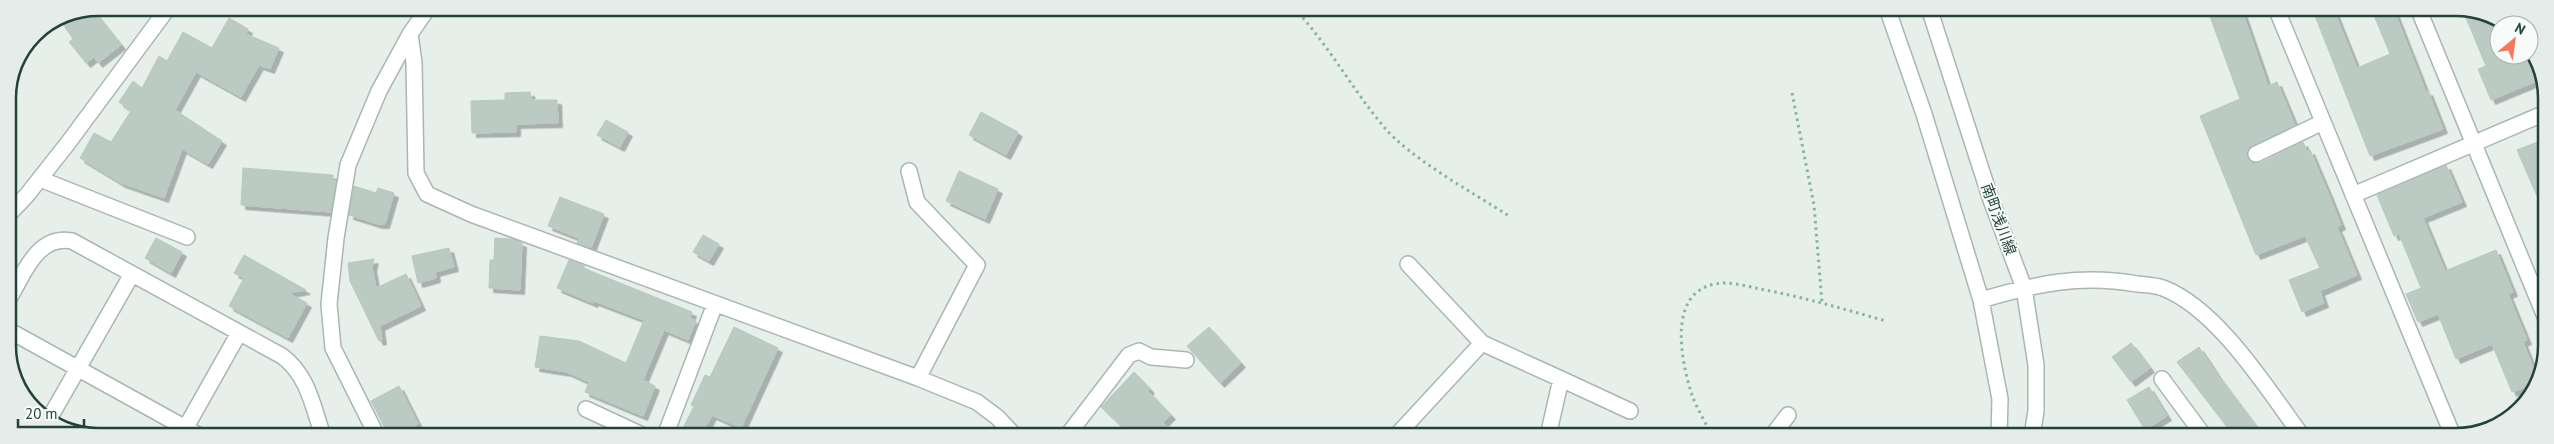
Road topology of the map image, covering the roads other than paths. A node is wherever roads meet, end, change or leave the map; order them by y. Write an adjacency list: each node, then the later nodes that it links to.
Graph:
1 (162, 16): 13 (street)
2 (422, 16): 7 (street)
3 (1890, 16): 22 (street)
4 (1932, 16): 20 (street, 南町浅川線)
5 (2279, 16): 9 (street)
6 (2421, 16): 10 (street)
7 (410, 34): 23 (street); 39 (street)
8 (2538, 116): 10 (street)
9 (2323, 122): 11 (street); 14 (street)
10 (2474, 143): 14 (street); 21 (street)
11 (2256, 154)
12 (909, 171): 29 (street)
13 (40, 179): 15 (street); 16 (street)
14 (2353, 195): 51 (street)
15 (16, 206)
16 (187, 238)
17 (1408, 264): 26 (street)
18 (132, 274): 19 (street); 25 (street); 28 (street)
19 (16, 287)
20 (2024, 288): 22 (street); 48 (street, 南町浅川線); 50 (street)
21 (2538, 299)
22 (1981, 300): 47 (street)
23 (715, 304): 29 (street); 41 (street)
24 (16, 333): 28 (street)
25 (239, 333): 37 (street); 38 (street)
26 (1482, 344): 30 (street); 44 (street)
27 (1186, 360): 43 (street)
28 (77, 368): 34 (street); 36 (street)
29 (918, 378): 42 (street)
30 (1561, 379): 33 (street); 45 (street)
31 (2162, 379): 49 (street)
32 (586, 409): 40 (street)
33 (1630, 411)
34 (52, 413)
35 (1788, 415): 46 (street)
36 (176, 428)
37 (185, 428)
38 (320, 428)
39 (372, 428)
40 (627, 428)
41 (668, 428)
42 (1007, 428)
43 (1073, 428)
44 (1403, 428)
45 (1550, 428)
46 (1778, 428)
47 (1999, 428)
48 (2033, 428)
49 (2198, 428)
50 (2296, 428)
51 (2450, 428)

